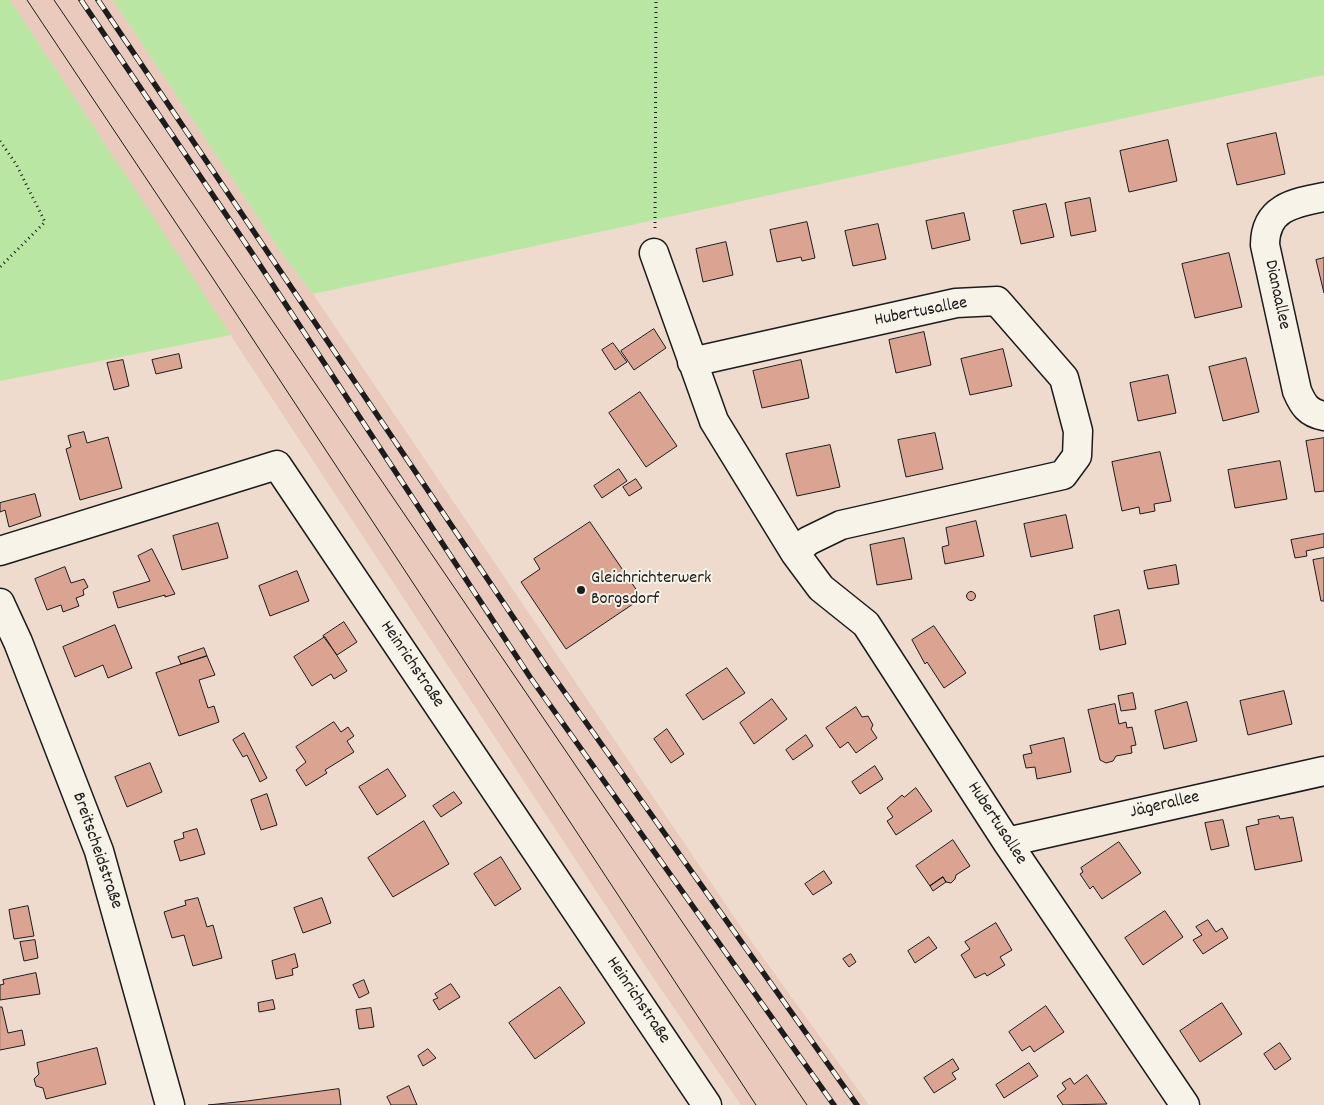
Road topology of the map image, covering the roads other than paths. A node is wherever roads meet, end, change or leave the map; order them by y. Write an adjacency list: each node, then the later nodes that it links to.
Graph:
1 (1324, 197): 4 (street, Dianaallee)
2 (654, 253): 3 (street, Hubertusallee)
3 (692, 362): 6 (street, Hubertusallee); 6 (street, Hubertusallee)
4 (1324, 416)
5 (0, 551): 11 (street, Heinrichstraße)
6 (796, 553): 9 (street, Hubertusallee)
7 (0, 603): 10 (street, Breitscheidstraße)
8 (1324, 771): 9 (street, Jägerallee)
9 (1007, 842): 12 (street, Hubertusallee)
10 (170, 1105)
11 (707, 1105)
12 (1185, 1105)

